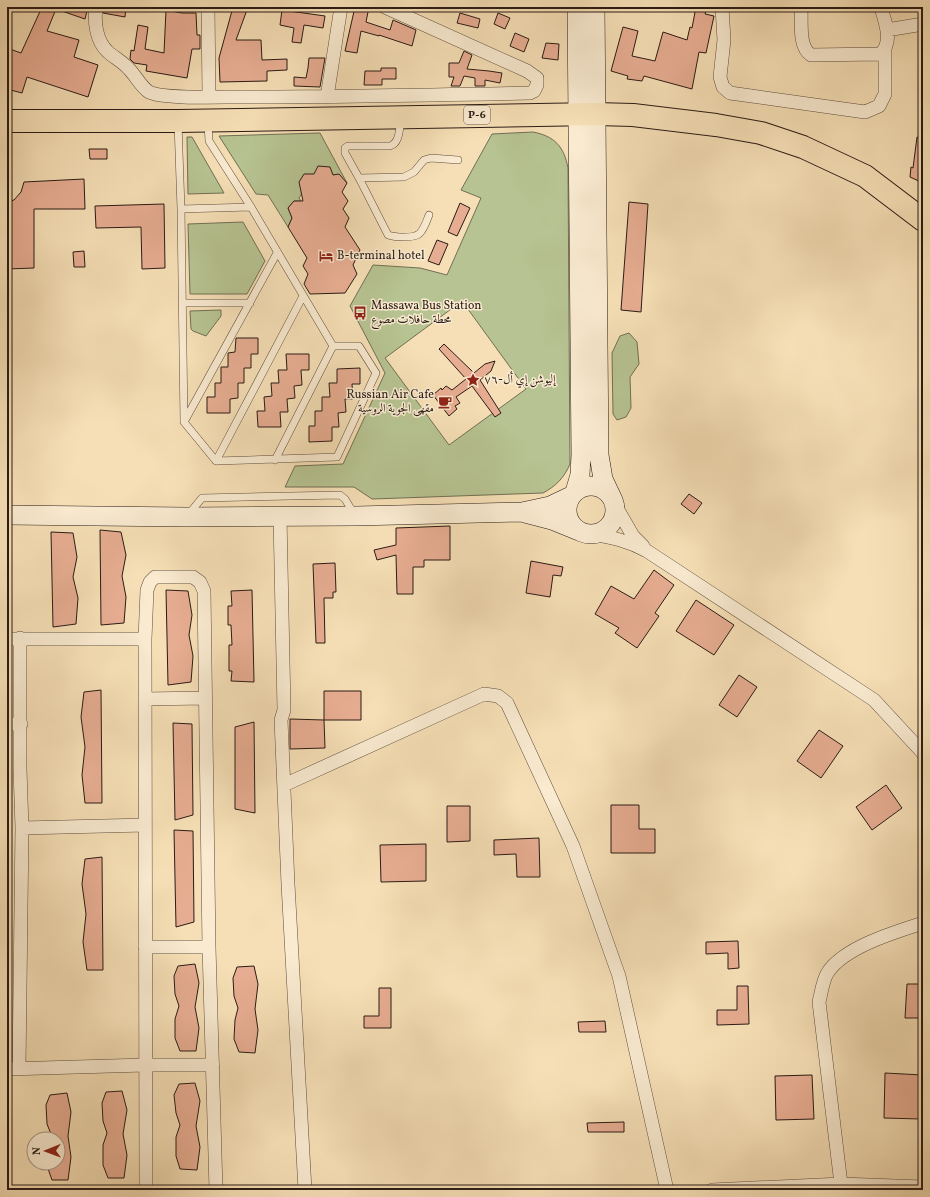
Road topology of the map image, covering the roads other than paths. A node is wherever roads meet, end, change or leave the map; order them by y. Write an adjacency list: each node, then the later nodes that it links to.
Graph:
1 (96, 7): 14 (street)
2 (208, 7): 14 (street)
3 (341, 7): 15 (street)
4 (385, 7): 10 (street)
5 (576, 7): 16 (street)
6 (595, 7): 16 (street)
7 (722, 7): 13 (street)
8 (801, 7): 13 (street)
9 (881, 7): 12 (street)
10 (405, 11): 15 (street)
11 (923, 24): 12 (street)
12 (887, 30): 13 (street)
13 (885, 50)
14 (209, 97): 15 (street)
15 (327, 97)
16 (587, 114): 17 (highway, P-6); 26 (highway, P-6); 35 (street); 36 (street)
17 (402, 116): 19 (highway, P-6); 22 (lane)
18 (178, 120): 19 (highway, P-6); 20 (highway, P-6); 24 (lane)
19 (208, 120): 23 (lane)
20 (7, 121)
21 (458, 160): 22 (lane)
22 (360, 178): 25 (lane)
23 (251, 207): 24 (lane); 27 (lane)
24 (181, 209): 29 (lane)
25 (429, 215)
26 (923, 220)
27 (277, 253): 28 (lane); 30 (lane)
28 (303, 296): 31 (lane); 34 (lane)
29 (182, 303): 30 (lane); 32 (lane)
30 (250, 303): 32 (lane)
31 (333, 346): 33 (lane); 33 (lane)
32 (184, 422): 34 (lane)
33 (276, 460): 34 (lane)
34 (216, 461)
35 (573, 494): 36 (street); 37 (street); 42 (street)
36 (613, 501): 42 (street); 43 (street)
37 (522, 512): 40 (street); 42 (street)
38 (7, 515): 41 (street)
39 (280, 516): 40 (street); 41 (street); 52 (street)
40 (356, 516): 41 (lane)
41 (186, 517)
42 (586, 533): 43 (street)
43 (647, 550): 51 (street)
44 (20, 638): 45 (street); 46 (street); 50 (street)
45 (7, 639)
46 (145, 639): 47 (street); 48 (street)
47 (205, 698): 48 (street); 58 (street)
48 (145, 699): 53 (street)
49 (7, 724): 50 (street)
50 (21, 724): 54 (street)
51 (923, 754)
52 (284, 785): 66 (street); 67 (street)
53 (145, 825): 54 (street); 57 (street)
54 (22, 828): 56 (street)
55 (923, 924): 62 (street)
56 (14, 946): 61 (street)
57 (145, 947): 58 (street); 59 (street)
58 (209, 947): 60 (street)
59 (145, 1065): 60 (street); 61 (street); 64 (street)
60 (212, 1065): 65 (street)
61 (13, 1069)
62 (841, 1187): 63 (street); 68 (street)
63 (923, 1187)
64 (146, 1190)
65 (216, 1190)
66 (305, 1190)
67 (667, 1190)
68 (712, 1190)

